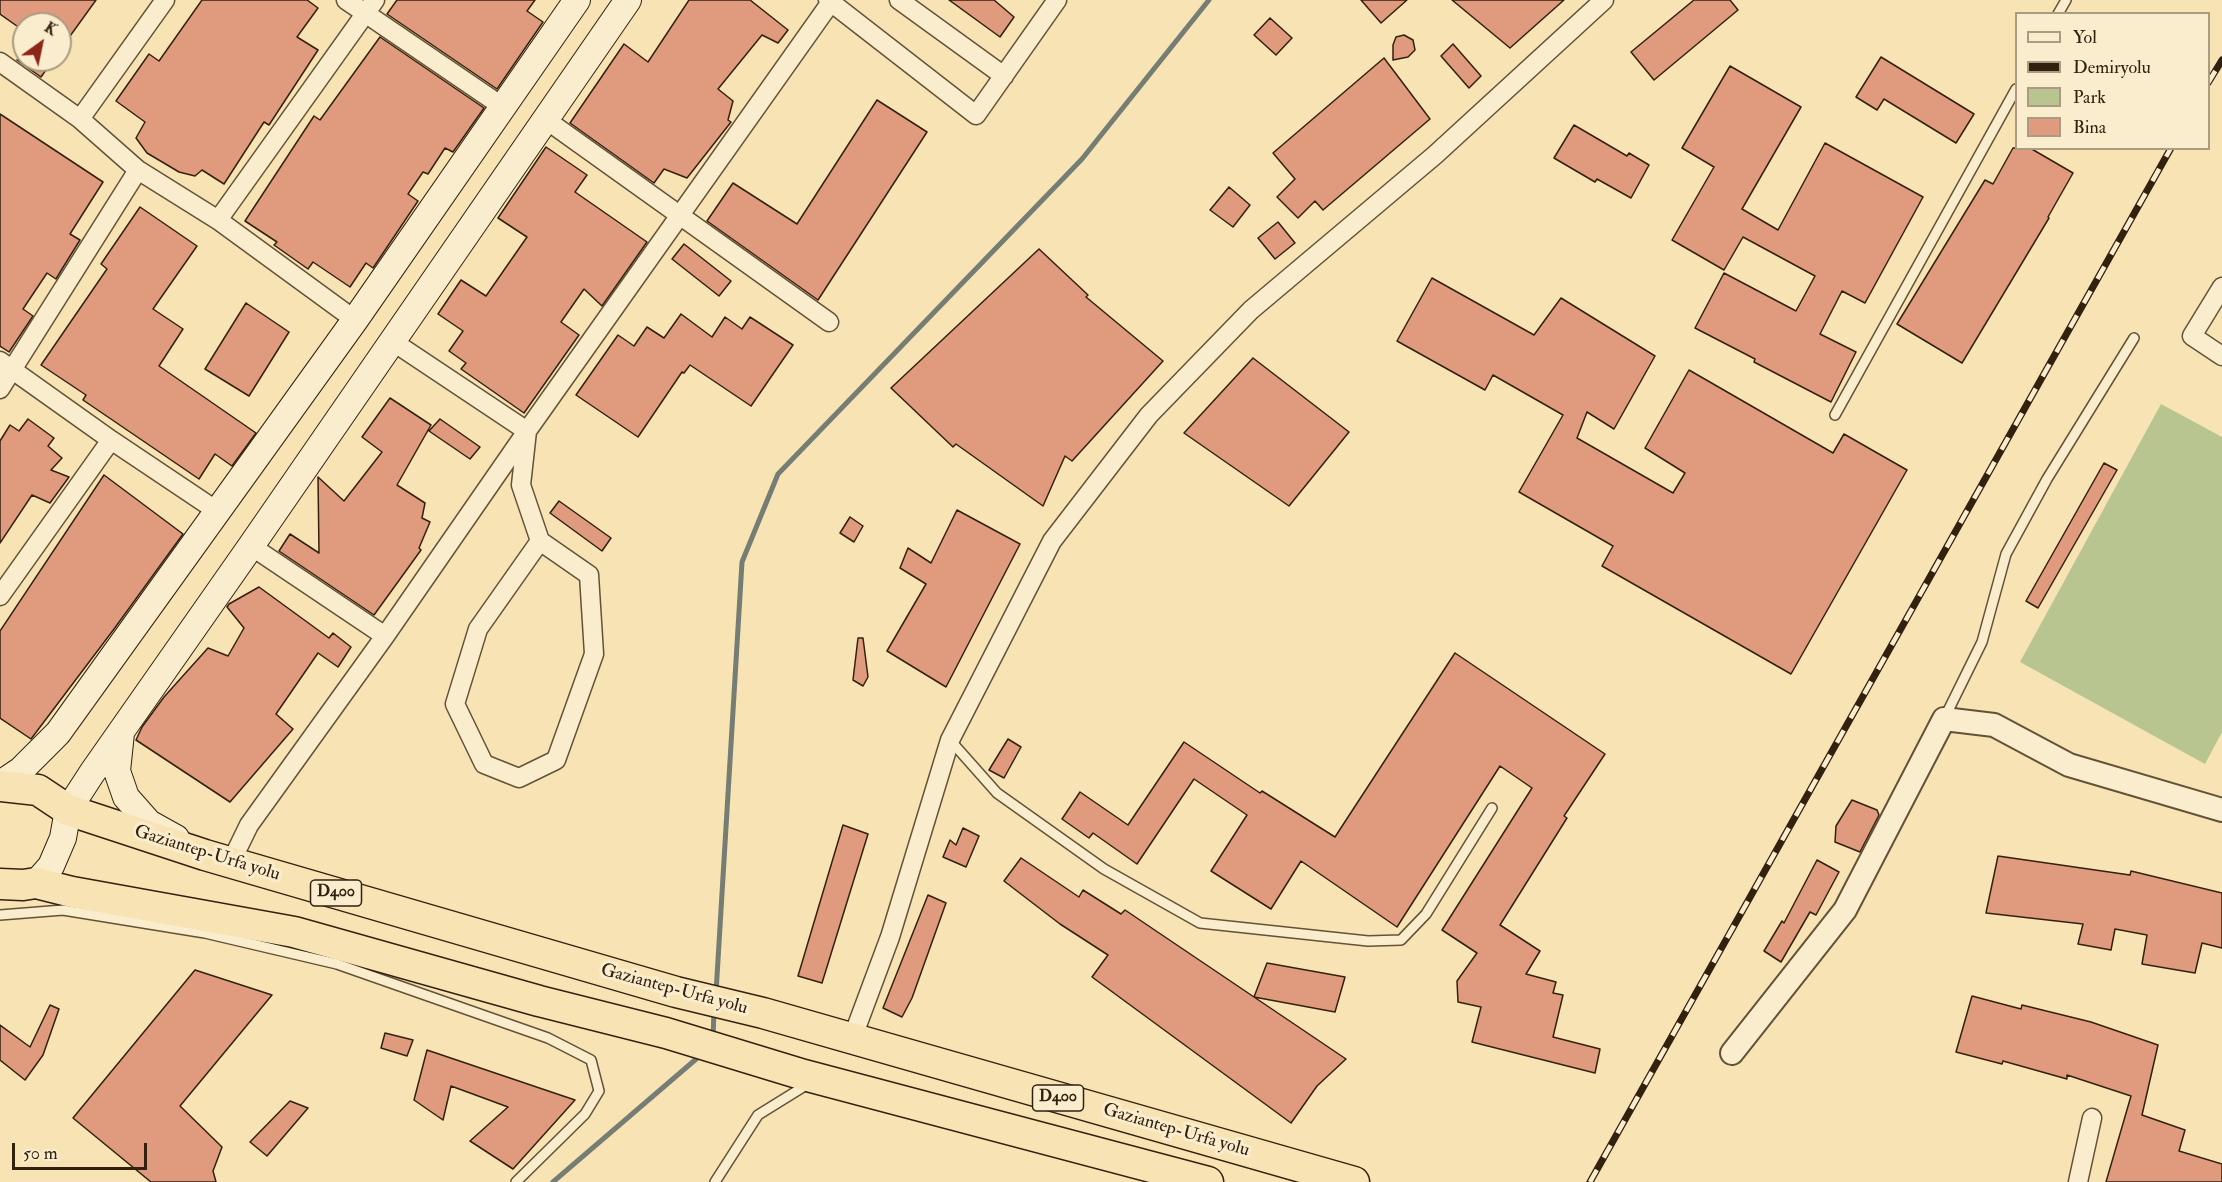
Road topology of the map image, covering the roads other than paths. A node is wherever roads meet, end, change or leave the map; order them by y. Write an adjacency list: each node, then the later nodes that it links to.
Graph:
1 (165, 0): 15 (street)
2 (346, 0): 9 (street)
3 (577, 0): 13 (main road)
4 (628, 0): 14 (main road)
5 (899, 0): 11 (street)
6 (1057, 0): 11 (street)
7 (1604, 0): 37 (street)
8 (829, 1): 11 (street); 17 (street)
9 (370, 7): 13 (street); 18 (street)
10 (0, 62): 15 (street)
11 (1004, 76)
12 (2015, 91): 27 (lane)
13 (503, 107): 20 (main road)
14 (545, 118): 17 (street); 23 (main road)
15 (80, 119): 16 (street)
16 (138, 170): 18 (street); 25 (street)
17 (679, 215): 21 (street); 28 (street)
18 (218, 220): 20 (street)
19 (2222, 287): 24 (street)
20 (355, 320): 30 (main road)
21 (829, 322)
22 (2134, 338): 35 (lane)
23 (392, 341): 28 (street); 32 (main road)
24 (2222, 356)
25 (6, 365): 26 (street); 29 (street)
26 (0, 389)
27 (1835, 415)
28 (527, 431): 31 (street); 34 (street)
29 (111, 440): 30 (street); 33 (street)
30 (217, 511): 38 (main road)
31 (540, 541): 31 (street)
32 (251, 546): 34 (street); 36 (main road)
33 (0, 596)
34 (385, 636): 42 (street)
35 (1944, 719): 41 (street); 47 (street)
36 (121, 730): 40 (main road); 42 (main road)
37 (950, 740): 39 (lane); 46 (street)
38 (0, 785): 40 (highway, Gaziantep-Urfa yolu / D400)
39 (1492, 808)
40 (68, 810): 42 (highway, Gaziantep-Urfa yolu / D400); 43 (main road)
41 (2222, 810)
42 (218, 859): 46 (highway, Gaziantep-Urfa yolu / D400)
43 (36, 883): 44 (highway, D400); 48 (highway, D400)
44 (1, 888)
45 (0, 915): 50 (lane)
46 (852, 1039): 53 (highway, Gaziantep-Urfa yolu / D400)
47 (1732, 1053)
48 (817, 1079): 51 (lane); 52 (highway, D400)
49 (2092, 1118): 54 (street)
50 (516, 1182)
51 (715, 1182)
52 (1208, 1182)
53 (1354, 1182)
54 (2078, 1182)

